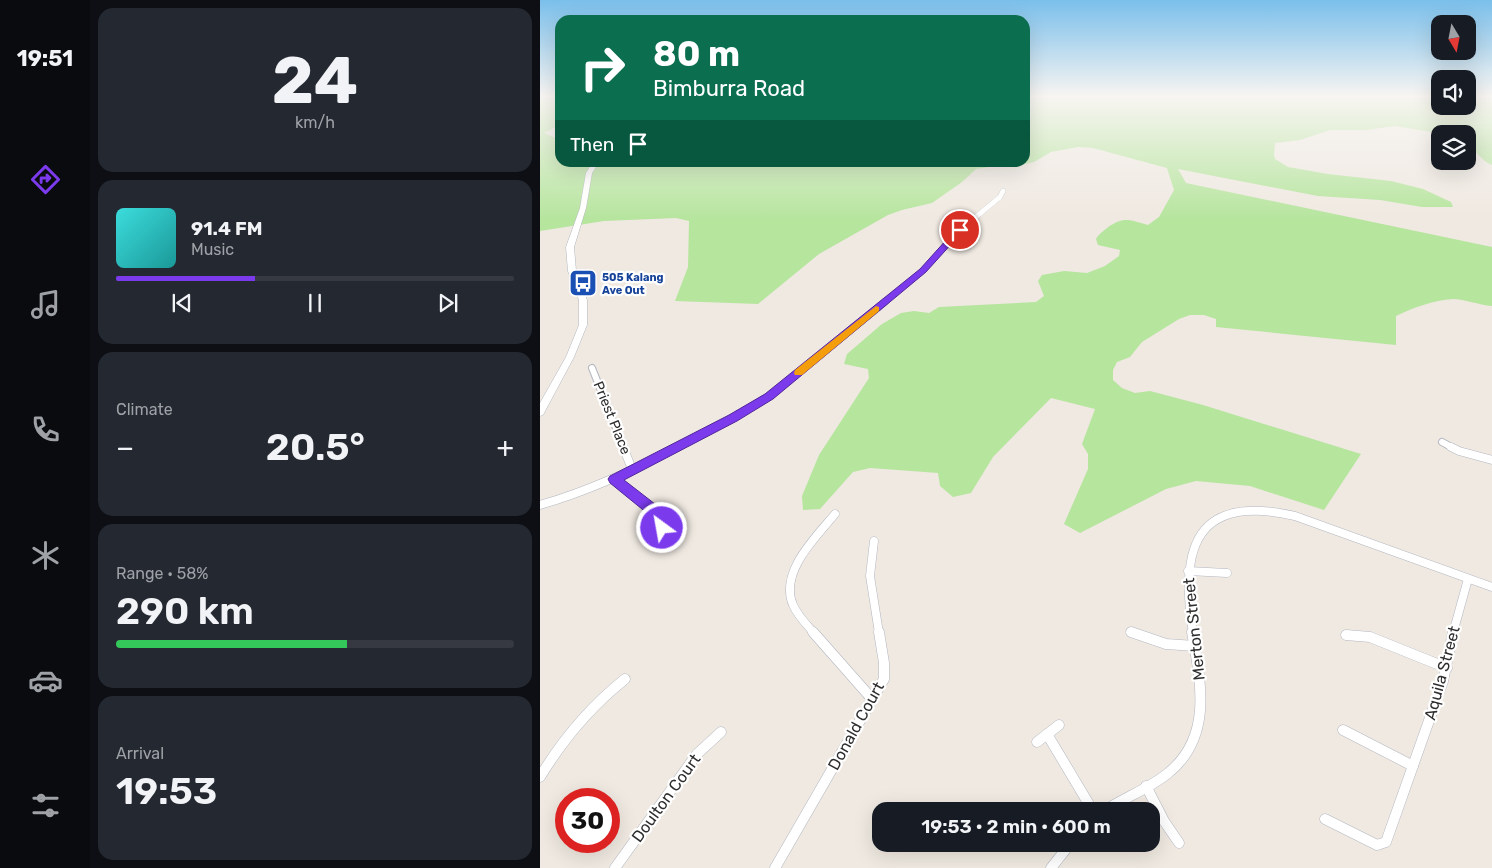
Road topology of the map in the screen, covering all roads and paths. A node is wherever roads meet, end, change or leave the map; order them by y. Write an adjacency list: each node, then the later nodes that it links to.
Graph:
1 (593, 167): 4 (street)
2 (1003, 192): 7 (street)
3 (592, 368): 7 (street, Priest Place)
4 (540, 412)
5 (1442, 442): 6 (street)
6 (1492, 460)
7 (632, 469): 8 (street)
8 (614, 479): 9 (street); 11 (street)
9 (540, 505)
10 (835, 514): 22 (street)
11 (662, 528)
12 (874, 541): 22 (street, Donald Court)
13 (1188, 571): 14 (street); 15 (street, Merton Street); 19 (street, Merton Street)
14 (1227, 573)
15 (1468, 579): 16 (street, Merton Street); 20 (street, Aquila Street)
16 (1492, 587)
17 (1131, 632): 19 (street)
18 (1346, 635): 20 (street)
19 (1195, 646): 30 (street, Merton Street)
20 (1447, 668): 28 (street, Aquila Street)
21 (625, 679): 29 (street)
22 (873, 700): 37 (street, Donald Court)
23 (1059, 725): 26 (street)
24 (1344, 730): 28 (street)
25 (722, 732): 36 (street, Doulton Court)
26 (1048, 734): 27 (street); 31 (street)
27 (1037, 742)
28 (1413, 766): 33 (street, Aquila Street)
29 (540, 777)
30 (1146, 786): 32 (street, Merton Street); 34 (street)
31 (1087, 802)
32 (1119, 802)
33 (1324, 819)
34 (1179, 843)
35 (1064, 852): 38 (street)
36 (615, 868)
37 (775, 868)
38 (1051, 868)

